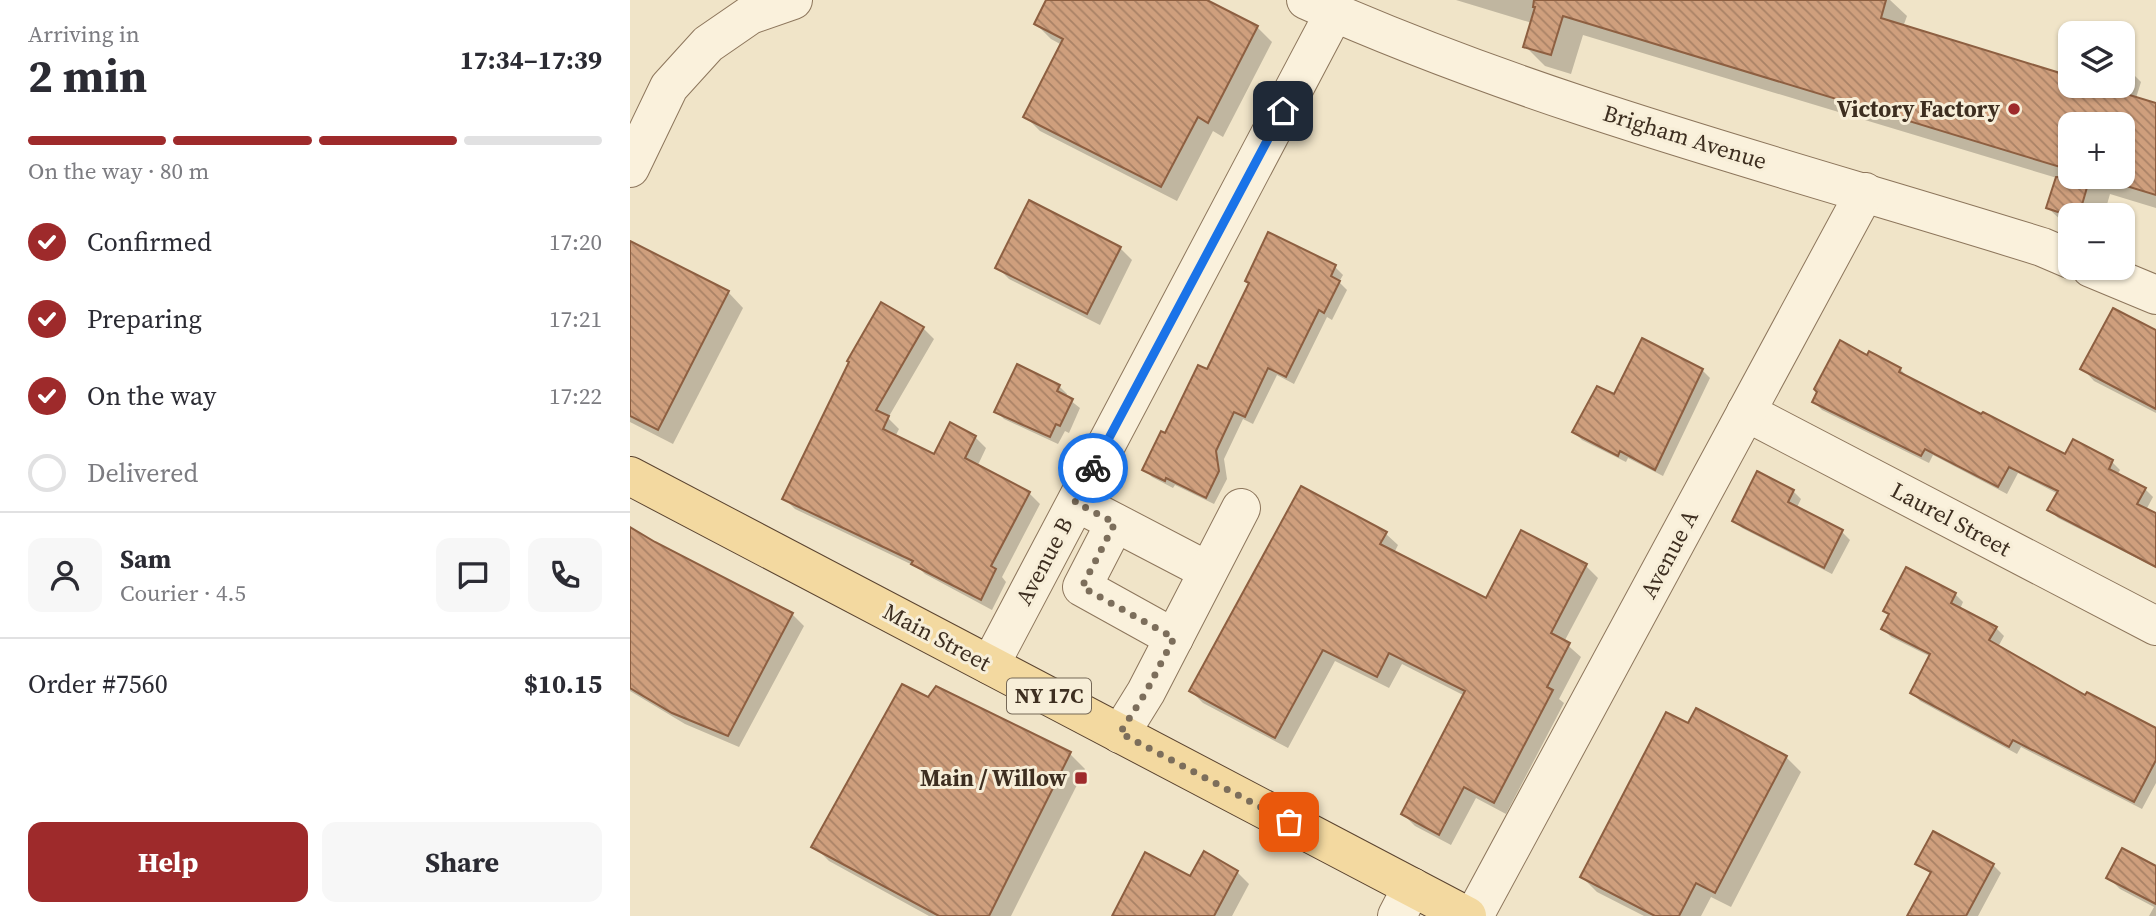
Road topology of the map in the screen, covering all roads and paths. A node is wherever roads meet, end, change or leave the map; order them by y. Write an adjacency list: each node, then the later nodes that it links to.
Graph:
1 (793, 0): 3 (street)
2 (1320, 6): 4 (street, Brigham Avenue); 10 (street, Avenue B)
3 (630, 168)
4 (1865, 192): 5 (street, Brigham Avenue); 8 (street, Avenue A)
5 (2058, 254)
6 (2120, 280): 7 (street)
7 (2156, 295)
8 (1746, 412): 14 (street, Laurel Street); 20 (street, Avenue A)
9 (630, 476): 16 (main road, Main Street / NY 17C)
10 (1075, 502): 12 (street); 16 (street, Avenue B)
11 (1241, 508): 13 (street)
12 (1115, 523): 13 (street); 15 (street)
13 (1208, 570): 15 (street)
14 (2156, 626)
15 (1174, 638): 17 (street)
16 (990, 665): 17 (main road, Main Street / NY 17C)
17 (1120, 733): 18 (main road, Main Street / NY 17C)
18 (1404, 901): 19 (main road, Main Street / NY 17C)
19 (1467, 916)
20 (1474, 916)

